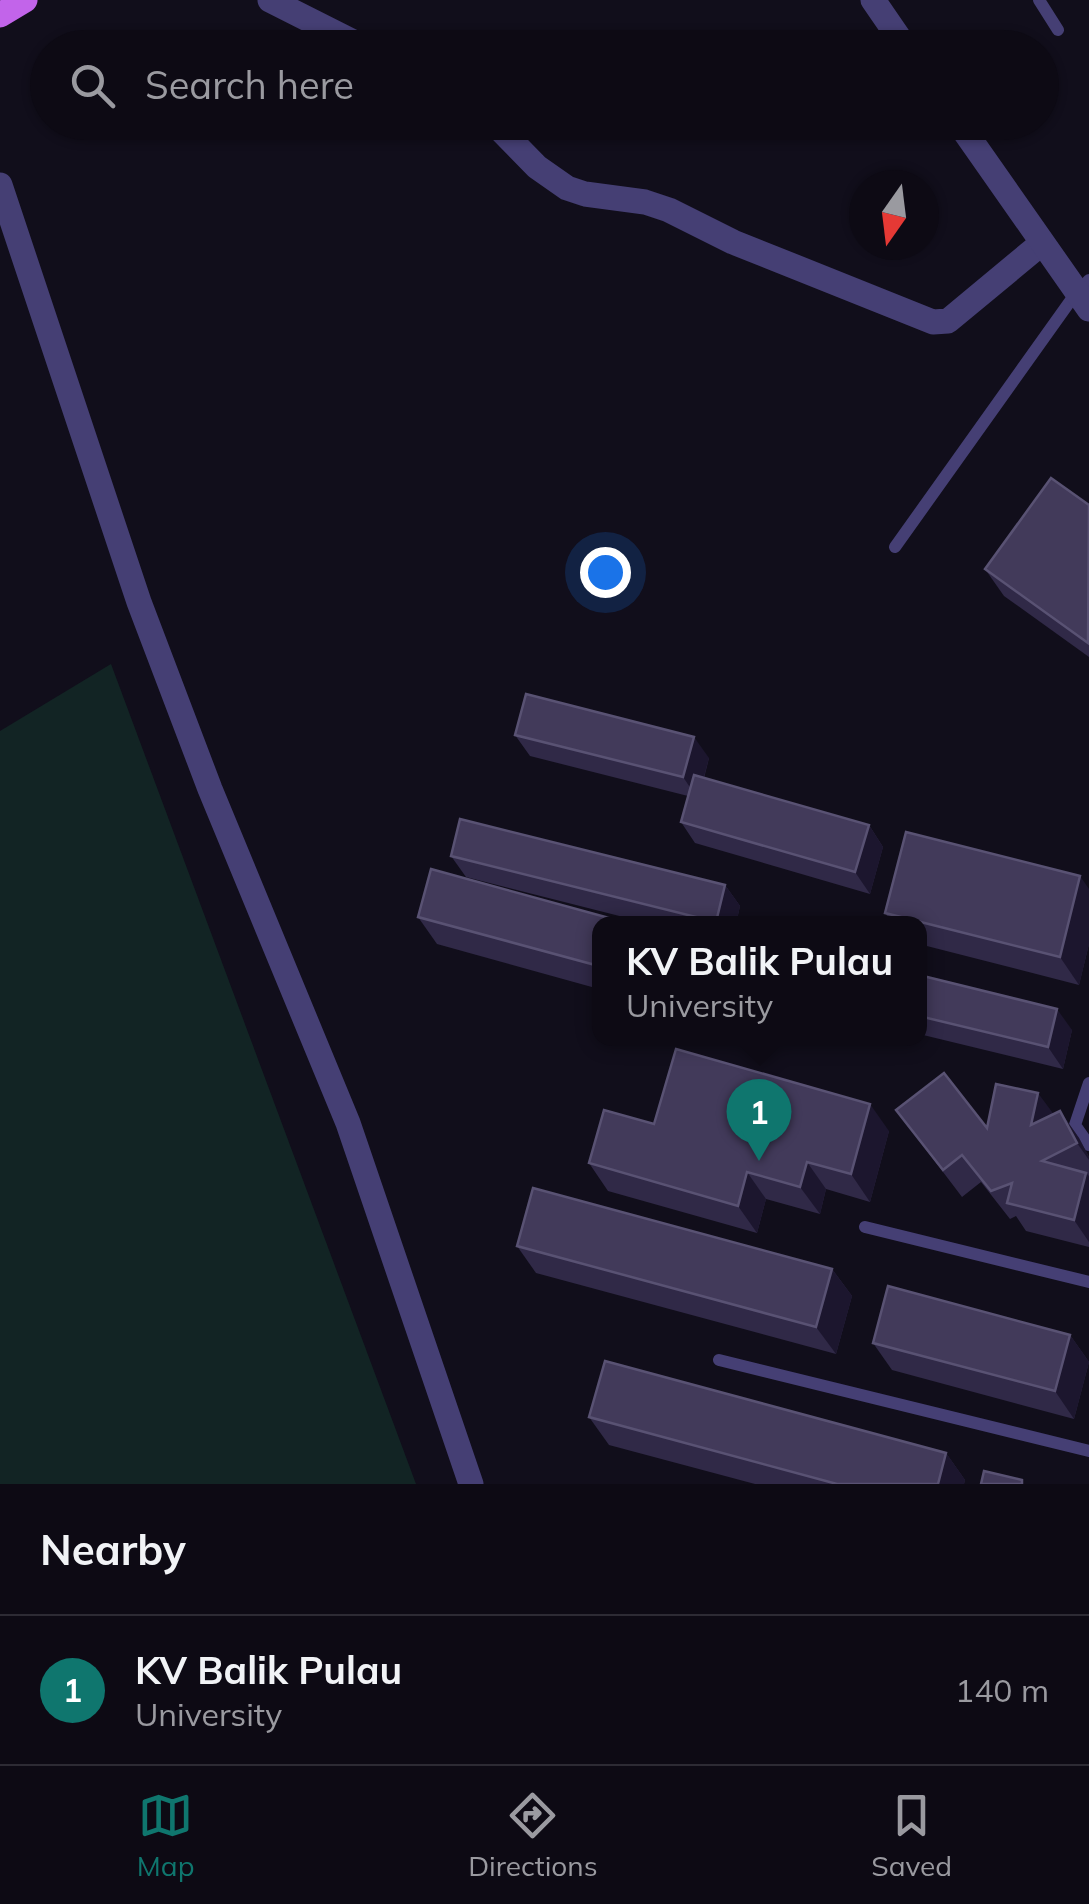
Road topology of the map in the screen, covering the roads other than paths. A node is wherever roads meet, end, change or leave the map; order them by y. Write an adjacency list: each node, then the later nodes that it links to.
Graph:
1 (270, 0): 4 (street)
2 (873, 0): 5 (street)
3 (1039, 0): 6 (lane)
4 (329, 30)
5 (894, 30)
6 (1058, 30)
7 (511, 140): 10 (street)
8 (970, 140): 10 (street)
9 (0, 185): 19 (street)
10 (1042, 243): 11 (street)
11 (1085, 294): 12 (lane)
12 (896, 548)
13 (1089, 1083): 14 (lane)
14 (1089, 1145)
15 (865, 1227): 16 (lane)
16 (1089, 1282)
17 (720, 1360): 18 (lane)
18 (1089, 1451)
19 (470, 1484)

